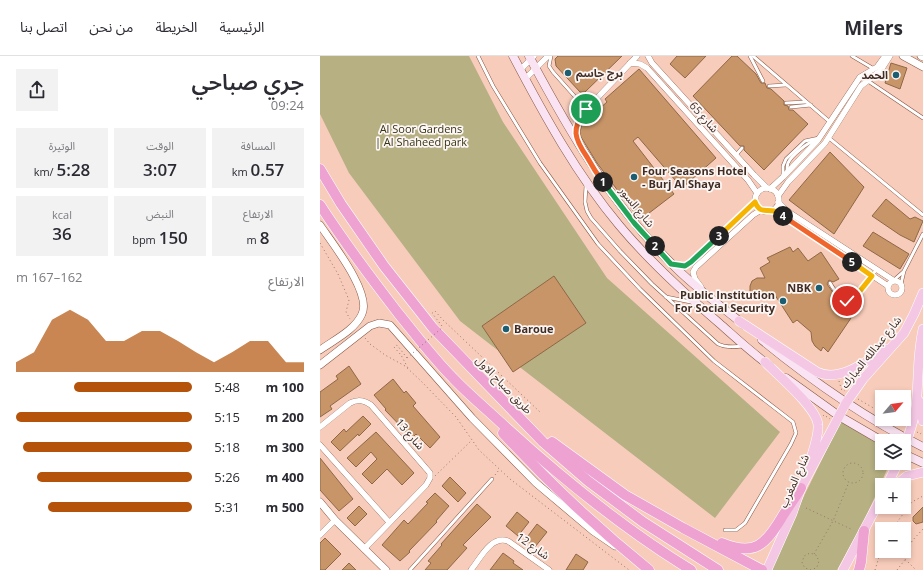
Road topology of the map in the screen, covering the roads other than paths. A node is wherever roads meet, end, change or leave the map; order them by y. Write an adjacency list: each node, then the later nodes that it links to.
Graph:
1 (478, 56): 94 (lane)
2 (513, 56): 15 (main road)
3 (549, 56): 14 (street); 26 (lane)
4 (637, 56): 12 (street)
5 (648, 56): 33 (street, شارع 65)
6 (752, 56): 19 (lane); 20 (lane)
7 (852, 56): 16 (lane)
8 (885, 56): 16 (street)
9 (890, 56): 18 (street)
10 (903, 56): 13 (street)
11 (532, 57): 14 (main road, شارع السور); 15 (street)
12 (630, 63): 26 (street); 38 (street, شارع 65)
13 (923, 67)
14 (536, 68): 17 (street); 31 (main road, شارع السور)
15 (520, 70): 17 (main road)
16 (874, 70): 28 (street)
17 (525, 79): 36 (main road)
18 (867, 80): 27 (lane); 29 (street)
19 (763, 81)
20 (786, 85): 21 (lane); 23 (lane)
21 (769, 86)
22 (786, 102): 23 (lane)
23 (806, 102): 24 (lane)
24 (811, 105): 25 (lane); 28 (lane)
25 (791, 107)
26 (586, 109): 31 (street)
27 (923, 118)
28 (830, 122): 30 (street)
29 (829, 138): 39 (street); 44 (lane)
30 (819, 139): 35 (street); 35 (lane)
31 (577, 142): 47 (main road, شارع السور)
32 (742, 148): 33 (lane)
33 (736, 155): 37 (street, شارع 65)
34 (320, 169): 71 (highway, طريق صباح الاول)
35 (785, 175): 37 (street)
36 (587, 182): 57 (lane); 58 (main road)
37 (768, 188): 38 (street); 39 (street)
38 (757, 193): 40 (street)
39 (778, 199): 43 (street); 48 (street)
40 (755, 202): 42 (street); 47 (street)
41 (320, 205): 68 (highway)
42 (761, 210): 43 (street); 56 (street)
43 (771, 210): 50 (street)
44 (923, 215)
45 (320, 225): 60 (street)
46 (923, 234): 49 (lane)
47 (671, 264): 56 (main road, شارع السور)
48 (876, 270): 50 (lane); 51 (street)
49 (904, 271): 51 (lane); 53 (lane)
50 (872, 276): 52 (lane); 54 (street)
51 (894, 280): 53 (street); 54 (street)
52 (830, 283)
53 (901, 284): 54 (street)
54 (888, 286)
55 (923, 293): 63 (main road, شارع عبدالله المبارك)
56 (706, 295): 59 (main road, شارع السور)
57 (664, 296): 58 (lane); 64 (lane)
58 (697, 304): 64 (main road)
59 (739, 321): 63 (main road); 70 (main road, شارع السور)
60 (351, 328): 62 (street); 65 (street)
61 (923, 329): 69 (main road)
62 (354, 340): 67 (street); 96 (street)
63 (895, 343): 70 (main road, شارع عبدالله المبارك)
64 (745, 346): 66 (main road)
65 (320, 350)
66 (765, 362): 72 (main road); 86 (main road)
67 (320, 364)
68 (453, 378): 96 (highway); 103 (highway)
69 (917, 385): 73 (main road); 76 (main road)
70 (848, 399): 72 (main road, شارع المغرب); 75 (main road, شارع السور)
71 (504, 404): 93 (highway); 104 (highway, طريق صباح الاول)
72 (837, 419): 77 (main road); 86 (main road, شارع المغرب)
73 (923, 421)
74 (320, 427): 91 (street, شارع 13)
75 (900, 434)
76 (909, 434)
77 (875, 438)
78 (911, 440): 80 (main road, شارع السور)
79 (320, 445): 91 (street)
80 (923, 446)
81 (911, 457): 82 (main road)
82 (923, 463)
83 (923, 472): 84 (main road)
84 (905, 478)
85 (492, 479): 99 (lane)
86 (803, 483): 93 (highway); 106 (main road, شارع المغرب)
87 (320, 502): 90 (street)
88 (875, 510): 92 (main road)
89 (875, 514): 92 (main road)
90 (335, 520): 95 (street); 97 (street)
91 (389, 522): 97 (street)
92 (866, 527): 107 (main road); 108 (highway)
93 (683, 528): 105 (highway)
94 (726, 530)
95 (320, 535)
96 (623, 548): 102 (highway)
97 (364, 549): 98 (street)
98 (386, 570)
99 (410, 570)
100 (471, 570): 101 (street, شارع 12)
101 (549, 570)
102 (650, 570)
103 (691, 570)
104 (718, 570)
105 (762, 570)
106 (767, 570)
107 (843, 570)
108 (858, 570)

